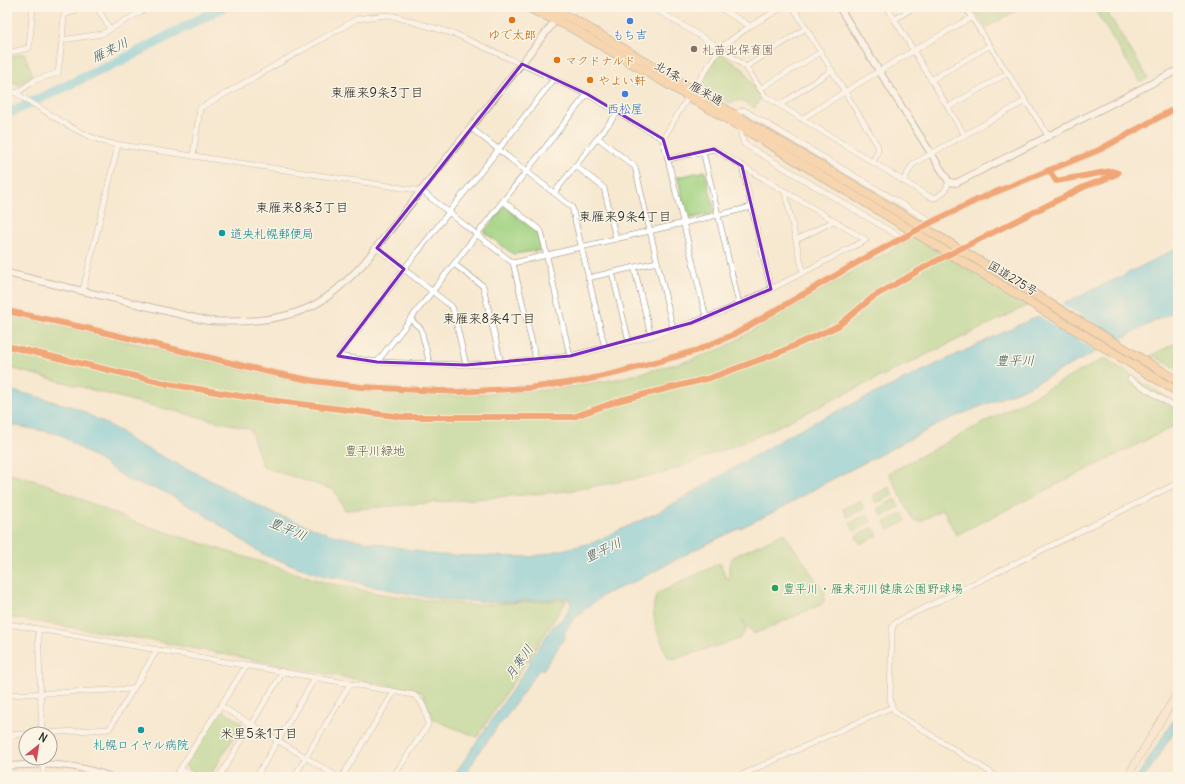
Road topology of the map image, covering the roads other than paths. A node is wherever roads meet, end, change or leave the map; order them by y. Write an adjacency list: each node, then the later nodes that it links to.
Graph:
1 (33, 7): 25 (street)
2 (85, 7): 22 (street)
3 (97, 7): 21 (street)
4 (527, 7): 16 (highway, 北1条・雁来通)
5 (544, 7): 16 (highway, 北1条・雁来通)
6 (566, 7): 16 (street)
7 (652, 7): 24 (street)
8 (720, 7): 19 (street)
9 (783, 7): 19 (street)
10 (793, 7): 20 (street)
11 (839, 7): 32 (street)
12 (887, 7): 18 (street)
13 (914, 7): 18 (street)
14 (965, 7): 17 (street)
15 (146, 8): 21 (street)
16 (558, 17): 28 (street); 38 (highway, 北1条・雁来通); 42 (highway, 北1条・雁来通)
17 (972, 17): 23 (street); 26 (street)
18 (894, 20): 26 (street)
19 (750, 26): 24 (street)
20 (806, 28): 27 (street); 29 (street)
21 (110, 29): 22 (street)
22 (62, 40): 40 (street)
23 (989, 46): 33 (street); 35 (street)
24 (720, 48): 29 (street); 38 (street)
25 (7, 50)
26 (913, 50): 32 (street); 35 (street)
27 (821, 52): 30 (street); 37 (street)
28 (522, 64): 34 (street); 51 (street); 60 (street)
29 (746, 67): 37 (street)
30 (832, 70): 39 (street); 44 (street)
31 (1178, 70): 53 (street)
32 (879, 71): 39 (street); 59 (street)
33 (1008, 73): 43 (street); 45 (street)
34 (554, 79): 41 (street); 57 (street)
35 (931, 80): 45 (street)
36 (7, 88): 40 (street)
37 (760, 89): 44 (street)
38 (693, 90): 48 (highway, 北1条・雁来通)
39 (845, 91): 49 (street); 62 (street)
40 (17, 93): 56 (street)
41 (587, 94): 47 (street); 65 (street)
42 (688, 97): 50 (highway, 北1条・雁来通); 55 (street)
43 (1025, 101): 52 (street); 53 (street)
44 (780, 105): 49 (street)
45 (948, 107): 52 (street)
46 (1178, 107): 77 (street)
47 (618, 112): 54 (street); 55 (street)
48 (738, 116): 50 (street); 66 (highway, 北1条・雁来通); 77 (street)
49 (802, 119): 62 (street)
50 (740, 127): 66 (highway, 北1条・雁来通); 81 (street)
51 (471, 128): 57 (street); 69 (street)
52 (964, 134): 59 (street)
53 (1049, 137): 68 (street)
54 (598, 138): 63 (street); 79 (street)
55 (663, 139): 61 (street)
56 (118, 145): 60 (street); 97 (street)
57 (498, 149): 65 (street); 74 (street)
58 (703, 151): 61 (street); 64 (street); 75 (street)
59 (930, 154): 67 (street); 68 (street)
60 (193, 156): 69 (street)
61 (669, 158): 78 (street)
62 (873, 162): 67 (street)
63 (576, 166): 71 (street); 82 (street)
64 (742, 166): 70 (street); 73 (street)
65 (526, 171): 71 (street); 72 (street)
66 (838, 181): 114 (highway, 国道275号, bridge); 115 (highway, 国道275号, bridge)
67 (903, 181): 68 (street)
68 (949, 182)
69 (422, 191): 74 (street); 85 (street)
70 (785, 192): 76 (street); 83 (street)
71 (554, 193): 84 (street)
72 (503, 201): 80 (street); 86 (street)
73 (752, 207): 75 (street); 96 (street)
74 (449, 212): 80 (street); 91 (street)
75 (718, 214): 78 (street); 99 (street)
76 (834, 221): 83 (street); 93 (street)
77 (932, 222): 81 (street)
78 (683, 223): 79 (street); 101 (street)
79 (649, 230): 82 (street); 87 (street)
80 (477, 234): 88 (street); 89 (street)
81 (902, 238): 100 (street)
82 (616, 239): 84 (street)
83 (796, 240): 93 (street)
84 (581, 247): 86 (street); 95 (street)
85 (377, 248): 91 (street); 97 (street)
86 (547, 254): 88 (street); 107 (street)
87 (657, 262): 90 (street); 103 (street)
88 (514, 263): 108 (street)
89 (454, 264): 98 (street); 110 (street)
90 (634, 267): 92 (street); 104 (street)
91 (404, 269): 98 (street); 109 (street)
92 (612, 272): 95 (street); 105 (street)
93 (803, 272): 96 (street)
94 (7, 273): 97 (street)
95 (588, 278): 106 (street)
96 (771, 288): 99 (street)
97 (83, 290)
98 (432, 291): 102 (street); 112 (street)
99 (739, 304): 101 (street)
100 (7, 311)
101 (706, 317): 103 (street)
102 (410, 319): 109 (street); 111 (street)
103 (673, 329): 104 (street)
104 (651, 336): 105 (street)
105 (629, 342): 106 (street)
106 (605, 348): 107 (street)
107 (570, 356): 108 (street)
108 (536, 360): 110 (street)
109 (377, 362): 111 (street)
110 (501, 363): 112 (street)
111 (430, 365): 112 (street)
112 (466, 365)
113 (1130, 379): 116 (street)
114 (1178, 381)
115 (1178, 392)
116 (1178, 409)
117 (1178, 482): 131 (street)
118 (7, 624): 119 (street)
119 (38, 629): 120 (street); 128 (street)
120 (157, 650): 121 (street); 125 (street)
121 (246, 666): 122 (street); 130 (street)
122 (283, 672): 123 (street); 132 (street)
123 (315, 678): 124 (street); 137 (street)
124 (350, 684): 126 (street); 138 (street)
125 (133, 689): 128 (street); 134 (street)
126 (394, 692): 152 (street); 153 (street)
127 (1178, 692): 156 (main road)
128 (40, 693): 129 (street); 133 (street)
129 (7, 694)
130 (221, 706): 132 (street); 143 (street)
131 (892, 708): 154 (street); 155 (street)
132 (251, 724): 137 (street); 148 (street)
133 (42, 726)
134 (58, 733)
135 (18, 734): 136 (street)
136 (7, 735)
137 (277, 740): 138 (street); 149 (street)
138 (306, 758): 150 (street); 151 (street)
139 (18, 764): 141 (street)
140 (58, 764): 145 (street)
141 (7, 766)
142 (43, 766): 144 (street)
143 (180, 769): 146 (street); 147 (street)
144 (43, 777)
145 (111, 777)
146 (176, 777)
147 (194, 777)
148 (219, 777)
149 (256, 777)
150 (294, 777)
151 (338, 777)
152 (342, 777)
153 (393, 777)
154 (737, 777)
155 (998, 777)
156 (1127, 777)

